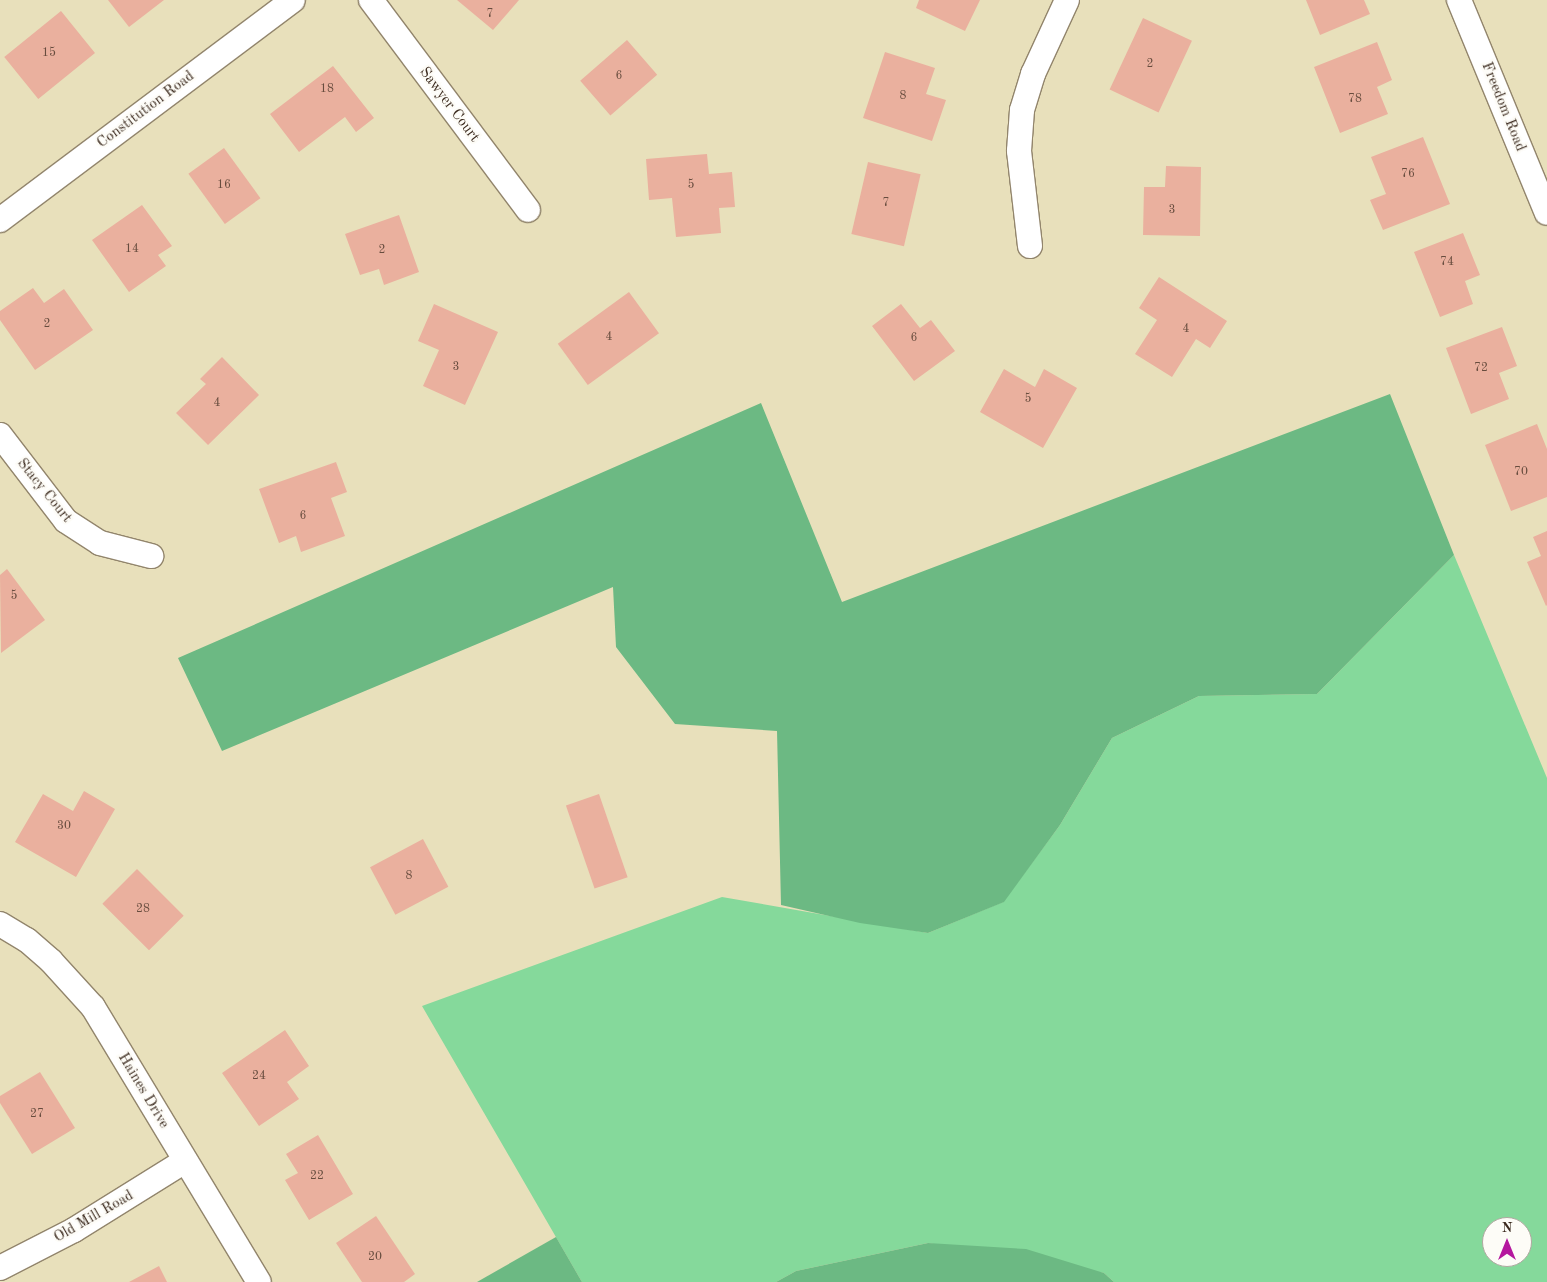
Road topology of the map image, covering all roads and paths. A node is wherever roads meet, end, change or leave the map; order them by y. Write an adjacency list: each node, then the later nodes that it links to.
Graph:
1 (293, 0): 7 (street, Constitution Road)
2 (371, 0): 5 (street, Sawyer Court)
3 (1067, 0): 8 (street)
4 (1459, 0): 6 (street, Freedom Road)
5 (528, 210)
6 (1547, 214)
7 (0, 220)
8 (1030, 246)
9 (0, 435): 10 (street, Stacy Court)
10 (151, 556)
11 (0, 924): 12 (street, Haines Drive)
12 (185, 1161): 13 (street, Old Mill Road); 14 (street, Haines Drive)
13 (0, 1268)
14 (259, 1282)

